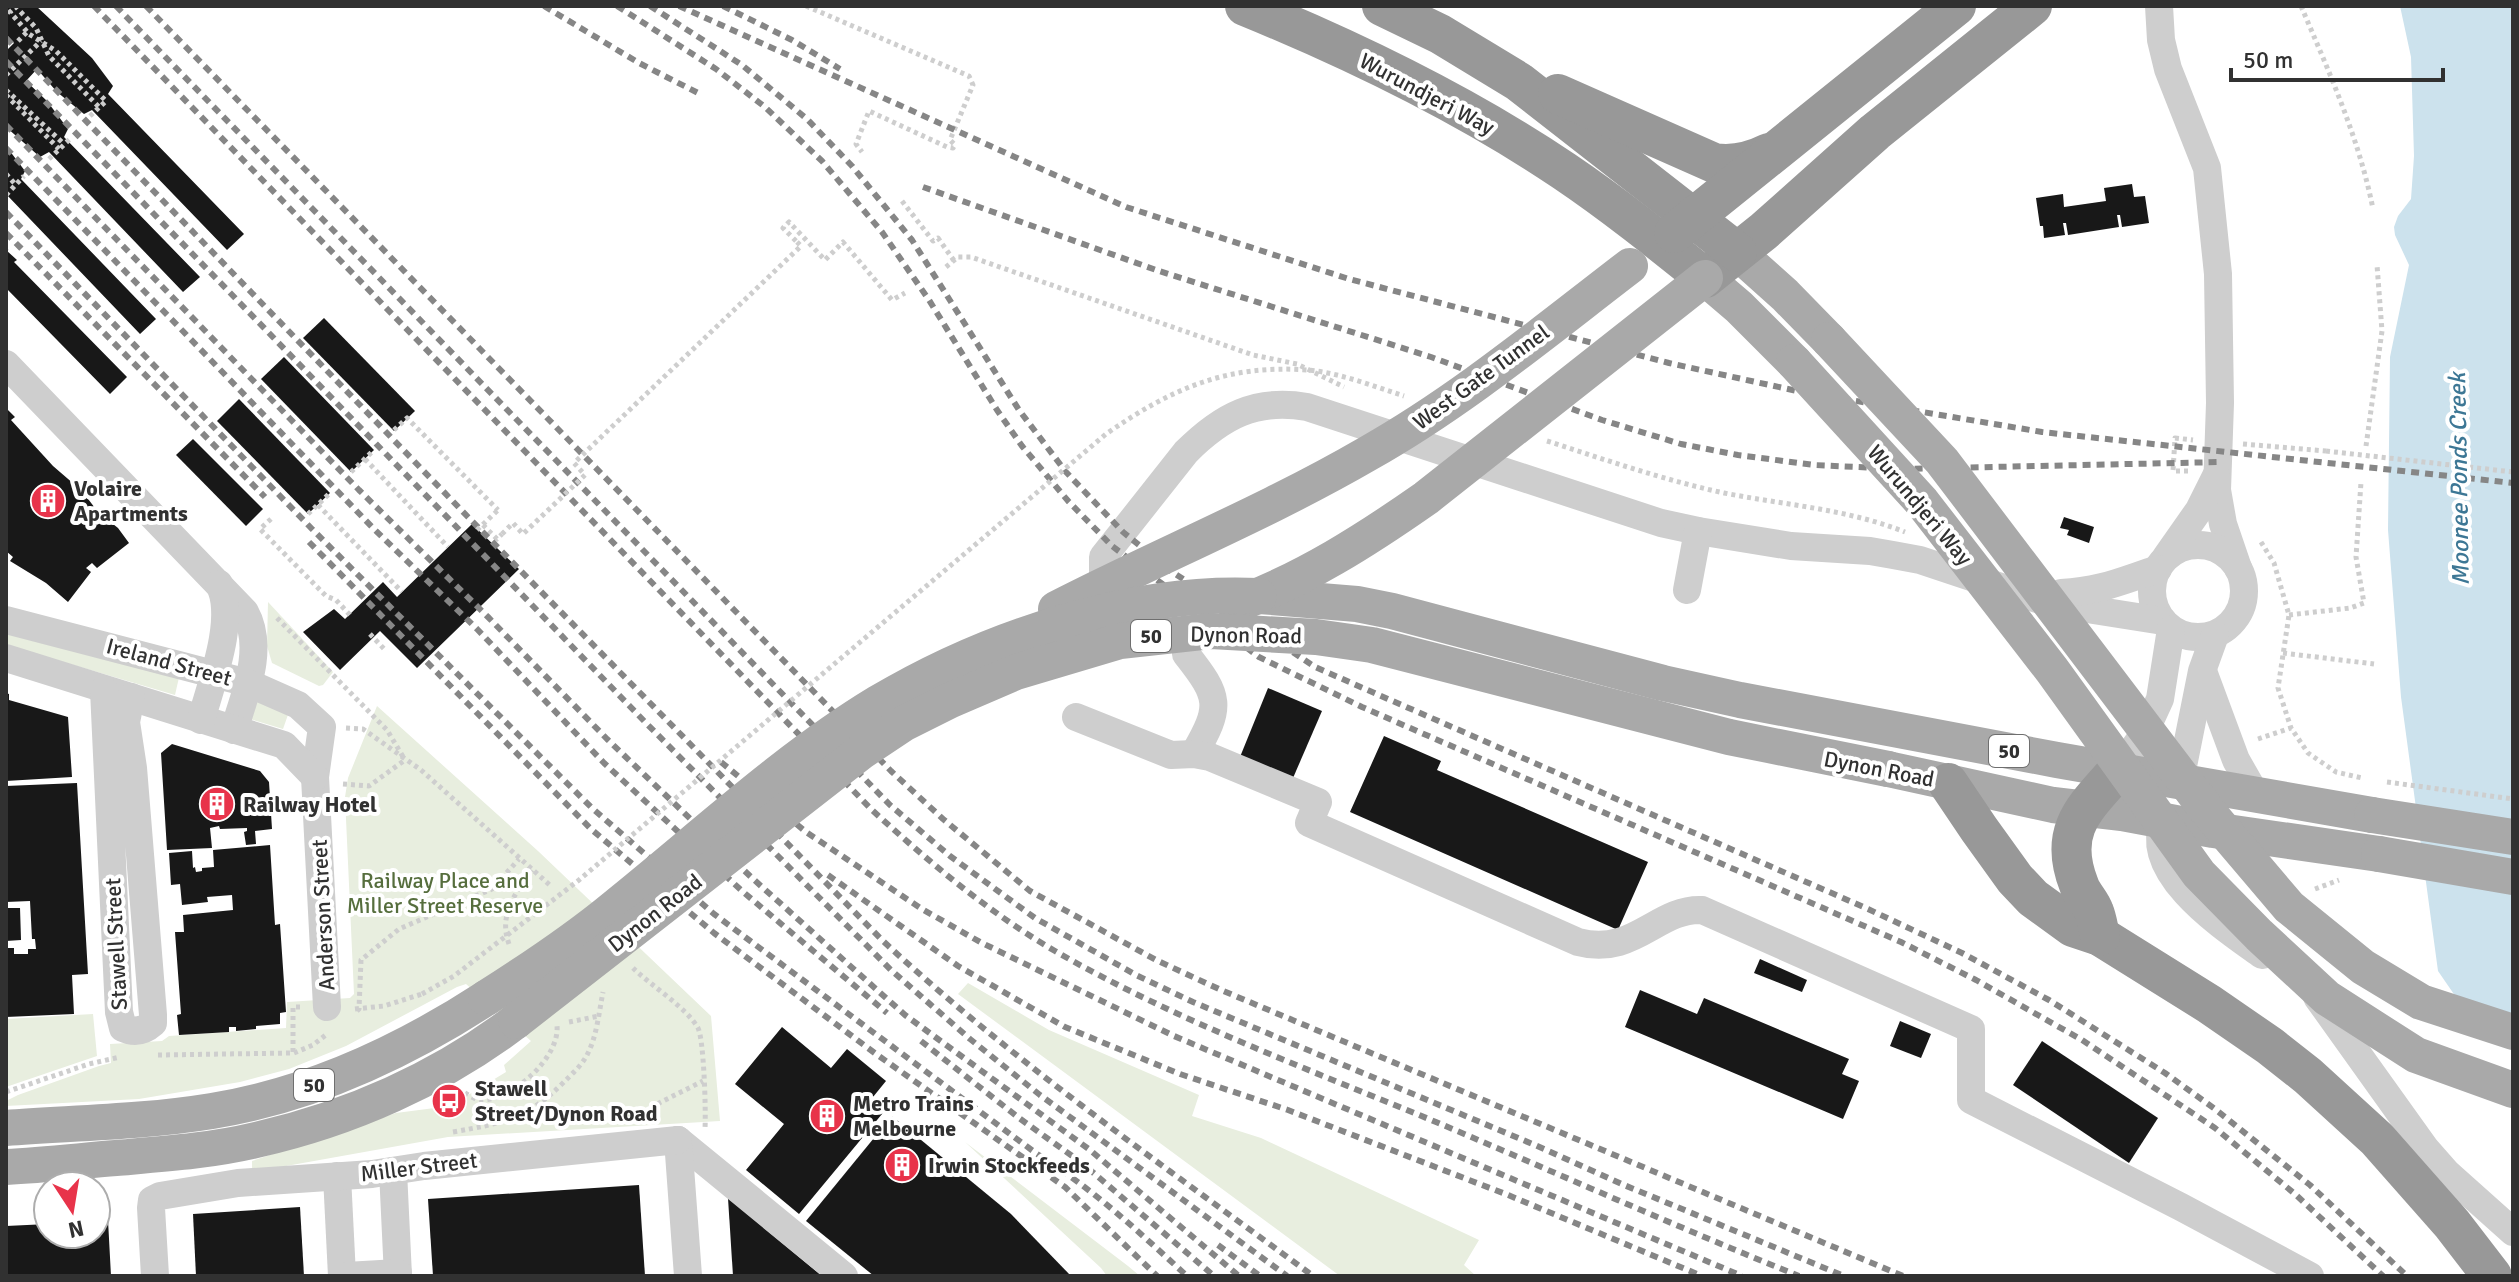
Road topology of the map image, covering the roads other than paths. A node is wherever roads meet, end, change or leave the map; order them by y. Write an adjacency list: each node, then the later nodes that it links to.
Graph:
1 (1245, 6): 9 (highway, Wurundjeri Way)
2 (1382, 6): 6 (highway, Wurundjeri Way)
3 (1956, 6): 7 (highway, West Gate Tunnel)
4 (2032, 6): 10 (highway)
5 (2159, 6): 13 (street)
6 (1491, 64): 7 (highway); 8 (highway, Wurundjeri Way)
7 (1786, 143): 8 (highway, West Gate Tunnel)
8 (1694, 218): 9 (highway, West Gate Tunnel); 10 (highway, Wurundjeri Way)
9 (1661, 242): 11 (highway, Wurundjeri Way); 28 (main road, West Gate Tunnel, bridge)
10 (1737, 252): 11 (highway); 50 (main road, Wurundjeri Way, bridge)
11 (1705, 278): 21 (main road, bridge); 51 (main road, Wurundjeri Way, bridge)
12 (6, 364): 18 (street)
13 (2216, 476): 15 (street); 16 (street)
14 (1698, 531): 17 (street); 19 (street); 20 (street)
15 (2160, 565): 16 (street); 20 (street); 23 (street)
16 (2238, 568): 24 (street)
17 (1103, 577)
18 (219, 583): 30 (street); 31 (street)
19 (1687, 590)
20 (2016, 591): 23 (street)
21 (1259, 596): 25 (main road, bridge); 28 (main road, Dynon Road / 50, bridge); 39 (main road, Dynon Road / 50)
22 (6, 620): 30 (street, Ireland Street)
23 (2167, 625): 24 (street); 39 (street)
24 (2215, 635): 29 (street)
25 (1120, 641): 42 (main road, Dynon Road / 50, bridge); 54 (main road, Dynon Road / 50, bridge)
26 (1186, 654): 38 (street)
27 (6, 658): 32 (street, Ireland Street)
28 (952, 663): 52 (main road, Dynon Road / 50, bridge)
29 (2202, 671): 41 (street); 43 (street)
30 (213, 673): 31 (street, Ireland Street); 35 (street)
31 (248, 683): 36 (street, Ireland Street); 37 (street)
32 (104, 690): 33 (street, Ireland Street); 33 (street, Stawell Street)
33 (131, 697): 35 (street, Ireland Street)
34 (1076, 717): 38 (street)
35 (201, 720): 37 (street, Ireland Street)
36 (322, 727): 40 (street, Anderson Street)
37 (234, 730): 40 (street, Ireland Street)
38 (1194, 754): 63 (street)
39 (2119, 769): 41 (main road, Dynon Road / 50); 44 (highway)
40 (315, 777): 49 (street, Anderson Street)
41 (2180, 781): 43 (main road, Dynon Road / 50); 45 (main road)
42 (1948, 783): 44 (main road, Dynon Road / 50); 48 (highway)
43 (2256, 795): 46 (main road, Dynon Road / 50, bridge)
44 (2083, 809): 45 (main road, Dynon Road / 50); 48 (highway)
45 (2164, 821): 47 (main road, Dynon Road / 50, bridge); 57 (street)
46 (2513, 837)
47 (2513, 877)
48 (2100, 936): 64 (highway)
49 (327, 1007)
50 (2513, 1032)
51 (2513, 1090)
52 (6, 1128)
53 (692, 1135): 55 (street, Miller Street); 61 (street); 62 (street)
54 (6, 1167)
55 (393, 1171): 56 (street, Miller Street); 58 (street)
56 (337, 1176): 59 (street, Miller Street); 60 (street)
57 (2513, 1232)
58 (398, 1274): 60 (street)
59 (155, 1276)
60 (344, 1276)
61 (688, 1276)
62 (844, 1276)
63 (2310, 1276)
64 (2492, 1276)

